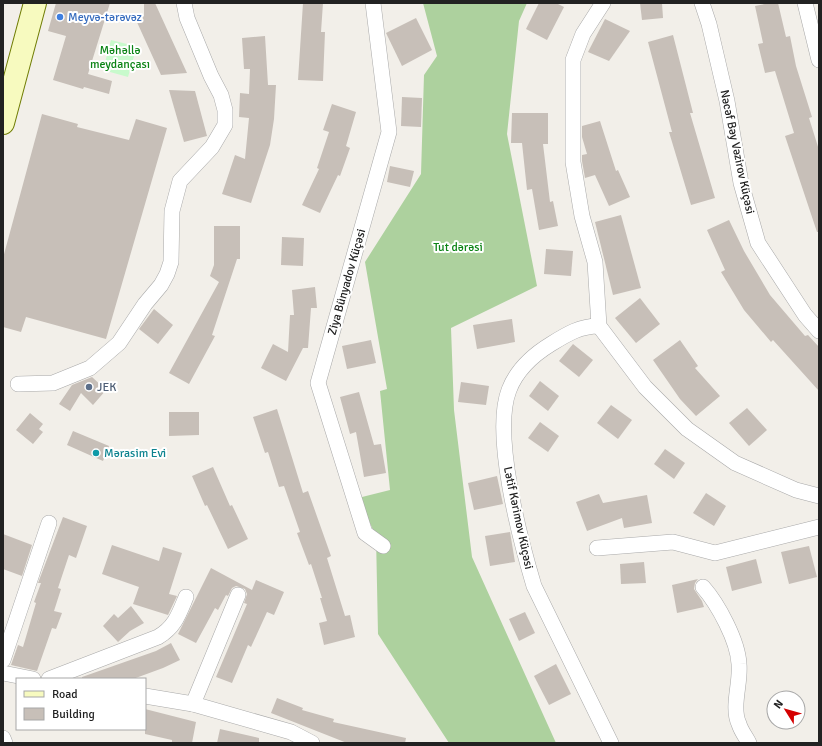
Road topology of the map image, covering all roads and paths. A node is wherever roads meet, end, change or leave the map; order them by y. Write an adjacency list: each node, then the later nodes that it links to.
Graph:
1 (35, 3): 8 (main road)
2 (184, 3): 11 (street)
3 (373, 3): 15 (street, Ziya Bünyadov Küçəsi)
4 (603, 3): 9 (street)
5 (702, 3): 10 (street, Nəcəf Bəy Vəzirov Küçəsi)
6 (805, 3): 7 (street)
7 (819, 60)
8 (3, 123)
9 (599, 326): 12 (street); 29 (street, Lətif Kərimov Küçəsi)
10 (819, 331)
11 (18, 384)
12 (819, 496)
13 (49, 523): 20 (street)
14 (819, 526): 16 (street)
15 (383, 546)
16 (597, 548)
17 (703, 587): 30 (street)
18 (238, 595): 25 (street)
19 (186, 597): 23 (street)
20 (3, 660)
21 (3, 673): 22 (street)
22 (28, 678)
23 (52, 678)
24 (146, 696): 25 (street)
25 (193, 704): 28 (street)
26 (3, 738): 27 (street)
27 (6, 743)
28 (312, 743)
29 (611, 743)
30 (749, 743)

